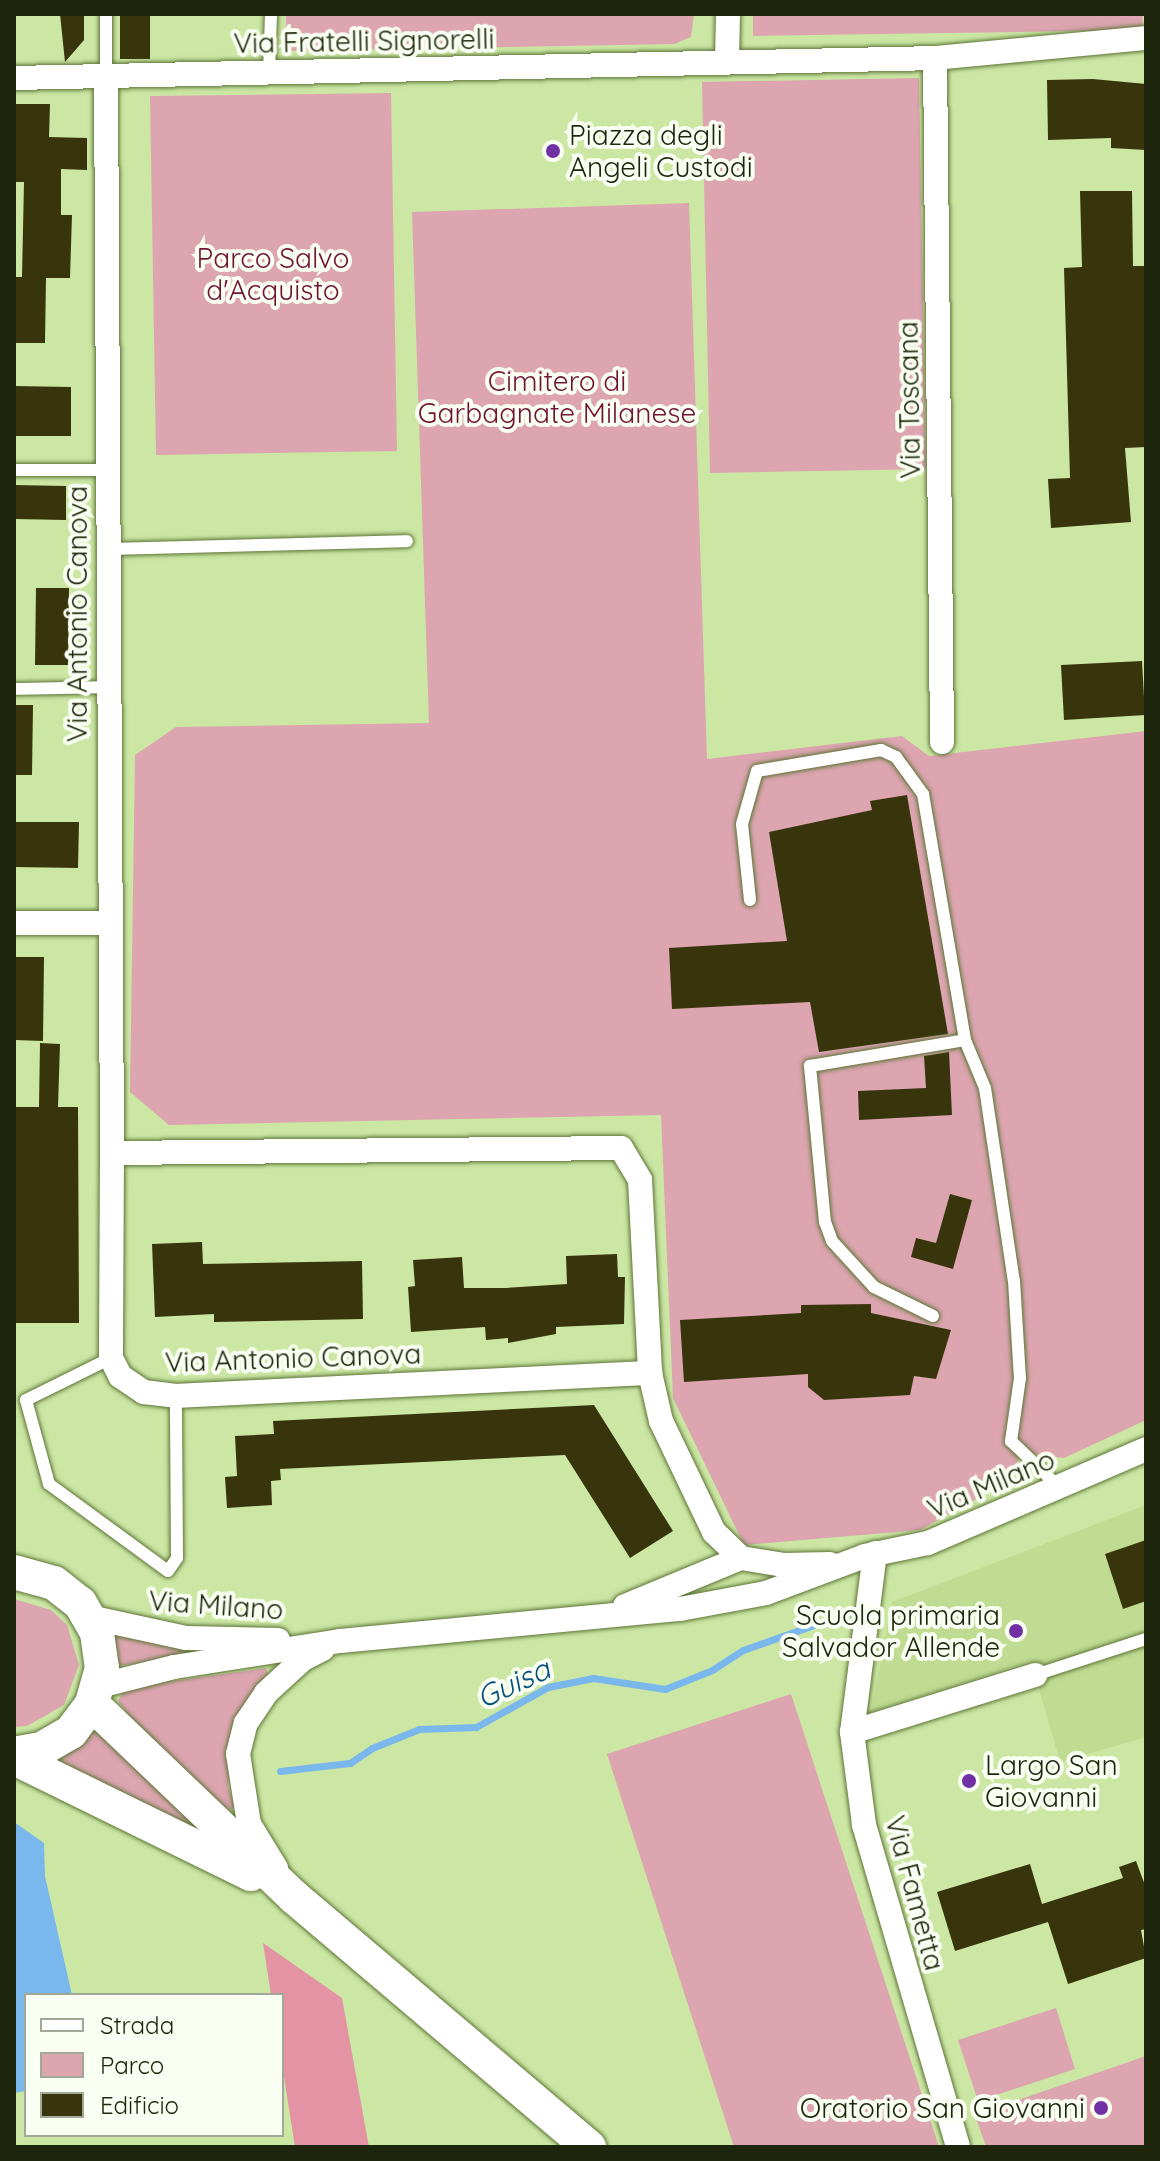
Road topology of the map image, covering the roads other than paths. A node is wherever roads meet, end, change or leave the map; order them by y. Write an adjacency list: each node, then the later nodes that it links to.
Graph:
1 (106, 14): 8 (lane)
2 (271, 14): 7 (lane)
3 (728, 14): 6 (street)
4 (1146, 38): 5 (street, Via Fratelli Signorelli)
5 (935, 58): 6 (street, Via Fratelli Signorelli); 16 (street, Via Toscana)
6 (727, 59): 7 (street, Via Fratelli Signorelli)
7 (269, 72): 8 (street, Via Fratelli Signorelli)
8 (106, 75): 9 (street, Via Fratelli Signorelli); 11 (street, Via Antonio Canova)
9 (14, 78)
10 (14, 470): 11 (lane)
11 (107, 470): 13 (street, Via Antonio Canova)
12 (407, 541): 13 (lane)
13 (107, 549): 14 (street, Via Antonio Canova)
14 (107, 687): 15 (lane); 19 (street, Via Antonio Canova)
15 (14, 689)
16 (942, 742)
17 (750, 900): 20 (lane)
18 (14, 923): 19 (street)
19 (107, 923): 21 (street, Via Antonio Canova)
20 (965, 1040): 22 (lane); 27 (lane)
21 (112, 1153): 23 (street, Via Antonio Canova); 24 (street)
22 (933, 1316)
23 (111, 1358): 25 (street, Via Antonio Canova); 25 (lane)
24 (650, 1373): 25 (street, Via Antonio Canova); 28 (street)
25 (176, 1396)
26 (1146, 1449): 27 (street, Via Milano)
27 (1060, 1488): 29 (street, Via Milano)
28 (714, 1532): 30 (street); 32 (street)
29 (865, 1556): 30 (street, Via Milano); 33 (street, Via Milano); 40 (street, Via Fametta)
30 (741, 1558): 32 (street, Via Milano); 33 (street)
31 (17, 1570): 34 (street)
32 (704, 1573): 35 (street, Via Milano)
33 (717, 1603): 35 (street, Via Milano)
34 (89, 1617): 37 (street, Via Milano); 39 (street)
35 (592, 1617): 37 (street, Via Milano)
36 (1146, 1639): 38 (lane)
37 (340, 1641): 39 (street, Via Milano); 42 (street)
38 (1035, 1675): 40 (street)
39 (95, 1695): 41 (street); 42 (street)
40 (852, 1732): 44 (street, Via Fametta)
41 (14, 1756): 42 (street)
42 (294, 1897): 43 (street)
43 (589, 2147)
44 (958, 2147)

